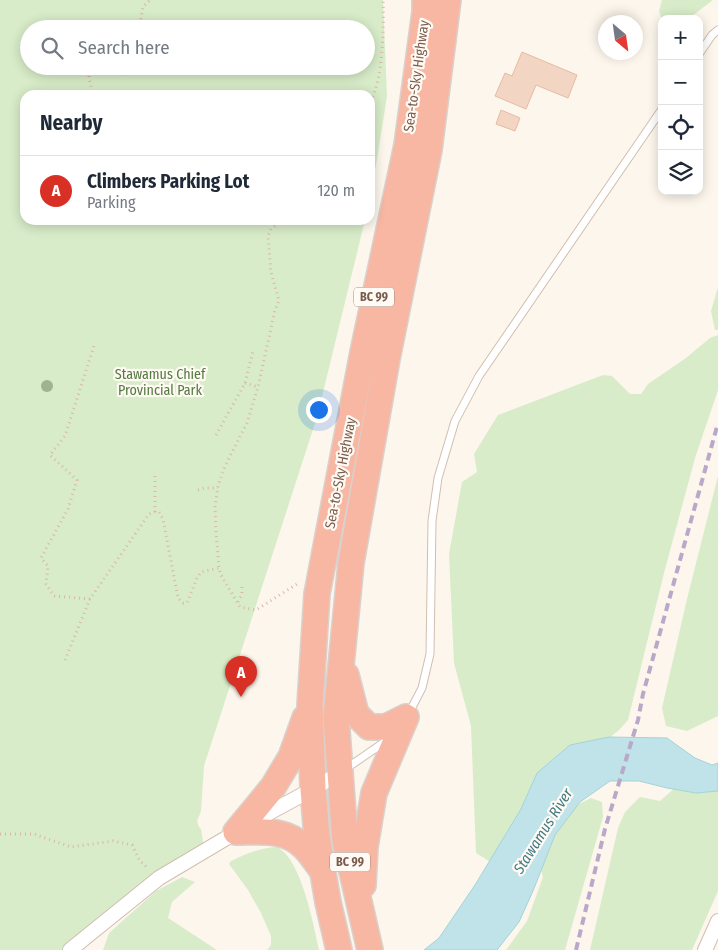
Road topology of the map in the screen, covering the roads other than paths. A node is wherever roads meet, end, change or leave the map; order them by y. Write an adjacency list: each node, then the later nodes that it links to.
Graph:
1 (425, 0): 7 (highway, Sea-to-Sky Highway / BC 99)
2 (448, 0): 6 (highway, Sea-to-Sky Highway / BC 99)
3 (718, 30): 4 (lane)
4 (703, 48)
5 (658, 115): 8 (lane)
6 (342, 656): 8 (highway); 9 (highway, Sea-to-Sky Highway / BC 99)
7 (310, 705): 10 (highway, Sea-to-Sky Highway / BC 99); 11 (highway)
8 (406, 717): 9 (lane); 13 (highway)
9 (340, 773): 10 (street); 13 (highway, Sea-to-Sky Highway / BC 99)
10 (314, 789): 11 (street); 12 (highway, Sea-to-Sky Highway / BC 99)
11 (236, 832): 12 (highway); 15 (street)
12 (323, 872): 16 (highway, Sea-to-Sky Highway / BC 99)
13 (362, 917): 17 (highway, Sea-to-Sky Highway / BC 99)
14 (718, 921): 18 (street)
15 (70, 950)
16 (338, 950)
17 (370, 950)
18 (705, 950)

